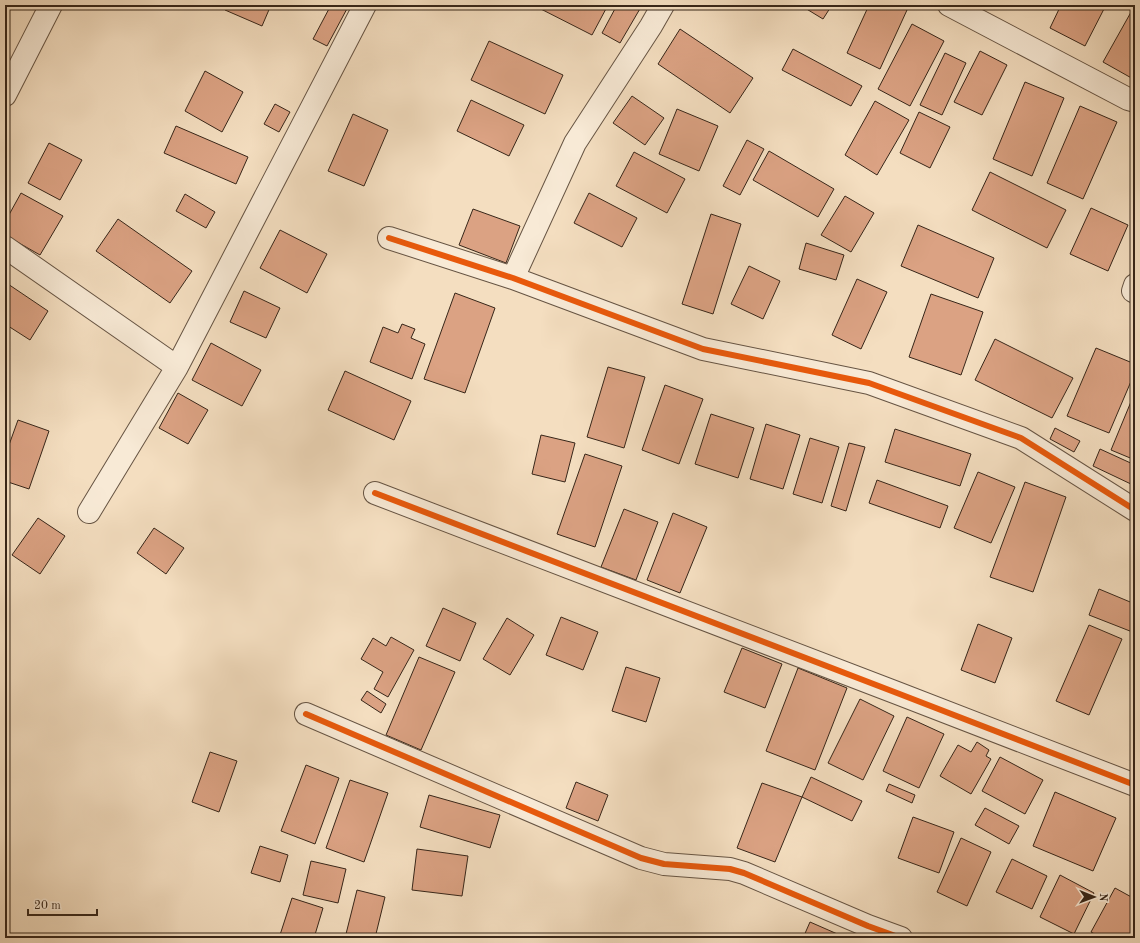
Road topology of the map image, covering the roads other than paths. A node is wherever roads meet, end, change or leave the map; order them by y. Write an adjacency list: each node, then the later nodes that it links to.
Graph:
1 (51, 5): 5 (street)
2 (365, 5): 12 (street)
3 (663, 5): 9 (street)
4 (949, 5): 6 (street)
5 (5, 95)
6 (1135, 101)
7 (389, 238): 9 (street)
8 (5, 247): 12 (street)
9 (513, 278): 14 (street)
10 (1135, 285): 11 (street)
11 (1135, 292)
12 (177, 367): 15 (street)
13 (375, 493): 17 (street)
14 (1135, 510)
15 (89, 512)
16 (306, 714): 18 (street)
17 (1135, 786)
18 (901, 938)

